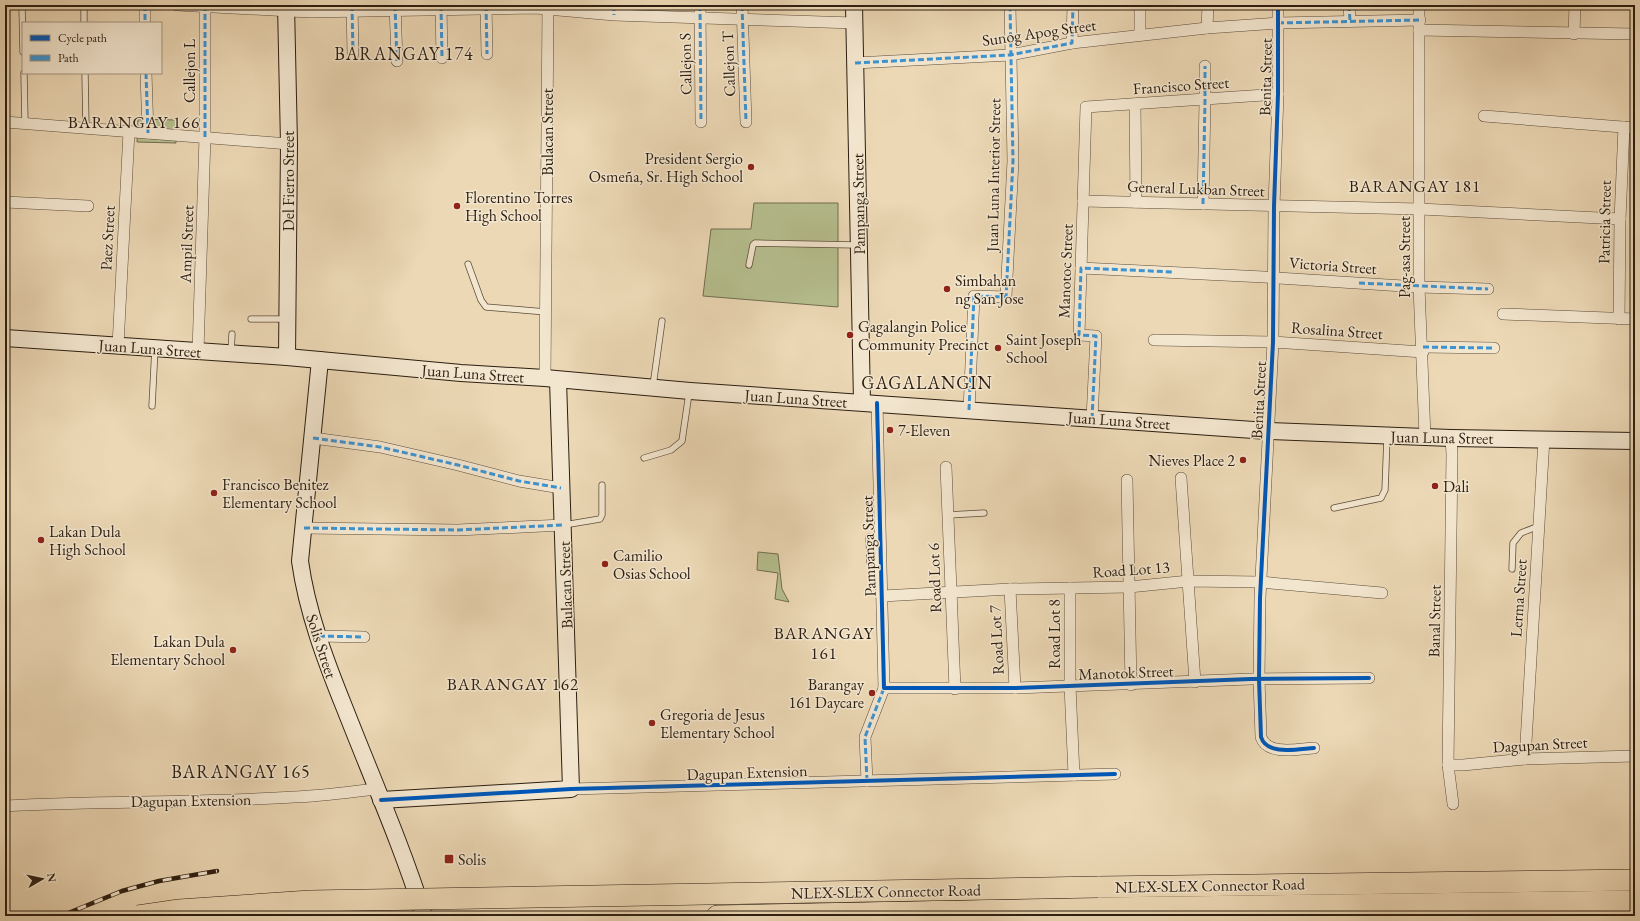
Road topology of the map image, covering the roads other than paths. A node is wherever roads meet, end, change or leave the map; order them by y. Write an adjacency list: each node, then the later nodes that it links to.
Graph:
1 (22, 5): 27 (lane)
2 (84, 5): 28 (lane)
3 (145, 5): 29 (street)
4 (177, 5): 16 (street)
5 (700, 5): 24 (street, Callejon S)
6 (742, 5): 25 (street, Callejon T)
7 (854, 5): 30 (street, Pampanga Street)
8 (1010, 5): 40 (street, Juan Luna Interior Street)
9 (1073, 5): 37 (street)
10 (1140, 5): 36 (street)
11 (1208, 5): 33 (street)
12 (1278, 5): 31 (street, Benita Street)
13 (1349, 5): 26 (street)
14 (1419, 5): 32 (street, Pag-asa Street)
15 (1575, 5): 34 (street)
16 (205, 6): 19 (street); 62 (street, Callejon L)
17 (486, 7): 18 (street); 22 (street); 39 (street)
18 (548, 7): 23 (street); 79 (street, Bulacan Street)
19 (286, 8): 20 (street); 63 (street, Del Fierro Street)
20 (352, 8): 21 (street); 38 (street)
21 (395, 8): 22 (street); 42 (street)
22 (441, 8): 41 (street)
23 (614, 10): 24 (street)
24 (700, 18): 25 (street); 54 (street, Callejon S)
25 (743, 19): 30 (street); 55 (street, Callejon T)
26 (1350, 21): 31 (street, Sunog Apog Street); 32 (street, Sunog Apog Street)
27 (22, 22)
28 (84, 22)
29 (145, 22)
30 (854, 23): 43 (street, Pampanga Street)
31 (1278, 23): 33 (street, Sunog Apog Street); 48 (street, Benita Street)
32 (1420, 25): 34 (street, Sunog Apog Street); 70 (street, Pag-asa Street)
33 (1207, 28): 36 (street, Sunog Apog Street)
34 (1574, 34): 35 (street, Sunog Apog Street)
35 (1635, 34)
36 (1140, 35): 37 (street, Sunog Apog Street)
37 (1072, 42): 40 (street, Sunog Apog Street)
38 (353, 54)
39 (487, 54)
40 (1010, 55): 43 (street, Sunog Apog Street); 103 (street, Juan Luna Interior Street)
41 (442, 58)
42 (397, 61)
43 (855, 63): 72 (street, Pampanga Street)
44 (1205, 66): 49 (street)
45 (24, 74): 56 (lane)
46 (85, 74): 58 (lane)
47 (146, 74): 61 (street)
48 (1278, 94): 49 (street, Francisco Street); 69 (street, Benita Street)
49 (1205, 100): 50 (street, Francisco Street); 67 (street)
50 (1135, 104): 51 (street, Francisco Street); 66 (street)
51 (1086, 107): 64 (street, Manotoc Street)
52 (1484, 116): 57 (street)
53 (5, 122): 56 (street)
54 (702, 122)
55 (746, 122)
56 (25, 124): 58 (street)
57 (1624, 127): 59 (street); 71 (street, Patricia Street)
58 (86, 128): 60 (street)
59 (1635, 128)
60 (129, 131): 61 (street); 90 (street, Paez Street)
61 (148, 133): 62 (street)
62 (205, 137): 63 (street); 94 (street, Ampil Street)
63 (289, 144): 83 (street, Del Fierro Street)
64 (1083, 201): 66 (street, General Lukban Street); 75 (street, Manotoc Street)
65 (5, 202): 68 (street)
66 (1136, 202): 67 (street, General Lukban Street)
67 (1203, 204): 69 (street, General Lukban Street)
68 (88, 206)
69 (1274, 206): 70 (street, General Lukban Street); 76 (street, Benita Street)
70 (1420, 209): 71 (street, General Lukban Street); 77 (street, Pag-asa Street)
71 (1620, 219): 81 (street, Patricia Street)
72 (859, 244): 74 (lane); 101 (street, Pampanga Street)
73 (468, 264): 79 (lane)
74 (749, 265)
75 (1081, 268): 76 (street, Victoria Street); 104 (street, Manotoc Street)
76 (1272, 277): 77 (street, Victoria Street); 89 (street, Benita Street)
77 (1419, 287): 78 (street, Victoria Street); 93 (street, Pag-asa Street)
78 (1488, 289)
79 (546, 312): 98 (street, Bulacan Street)
80 (1503, 314): 81 (street)
81 (1619, 318): 84 (street)
82 (251, 319): 83 (lane)
83 (287, 319): 96 (street, Del Fierro Street)
84 (1635, 319)
85 (662, 321): 99 (lane)
86 (232, 334): 95 (lane)
87 (5, 338): 90 (street, Juan Luna Street)
88 (1154, 340): 89 (street, Rosalina Street)
89 (1273, 342): 93 (street, Rosalina Street); 105 (street, Benita Street)
90 (118, 346): 91 (street, Juan Luna Street)
91 (155, 348): 94 (street, Juan Luna Street); 102 (lane)
92 (1494, 348): 93 (street, Rosalina Street)
93 (1423, 349): 107 (street, Pag-asa Street)
94 (198, 351): 95 (street, Juan Luna Street)
95 (231, 354): 96 (street, Juan Luna Street)
96 (287, 357): 97 (street, Juan Luna Street)
97 (320, 360): 98 (street, Juan Luna Street); 108 (street, Solis Street)
98 (552, 379): 99 (street, Juan Luna Street); 117 (street, Bulacan Street)
99 (652, 388): 100 (street, Juan Luna Street)
100 (690, 391): 101 (street, Juan Luna Street); 112 (lane)
101 (869, 403): 103 (street, Juan Luna Street); 125 (street, Pampanga Street)
102 (152, 406)
103 (969, 410): 104 (street, Juan Luna Street)
104 (1092, 419): 105 (street, Juan Luna Street)
105 (1268, 431): 106 (street, Juan Luna Street); 128 (street, Benita Street)
106 (1387, 436): 107 (street, Juan Luna Street); 118 (lane)
107 (1425, 437): 109 (street, Juan Luna Street)
108 (313, 438): 117 (street); 123 (street, Solis Street)
109 (1451, 438): 110 (street, Juan Luna Street); 148 (street, Banal Street)
110 (1544, 439): 111 (street, Juan Luna Street); 122 (street, Lerma Street)
111 (1635, 441)
112 (644, 458)
113 (946, 466): 120 (street, Road Lot 6)
114 (1182, 478): 127 (street)
115 (1127, 480): 129 (street)
116 (602, 485): 121 (lane)
117 (561, 488): 121 (street, Bulacan Street)
118 (1334, 508)
119 (984, 513): 120 (lane)
120 (948, 515): 132 (street, Road Lot 6)
121 (563, 525): 123 (street); 152 (street, Bulacan Street)
122 (1539, 526): 126 (lane); 147 (street, Lerma Street)
123 (304, 528): 135 (street, Solis Street)
124 (869, 537): 125 (lane)
125 (881, 563): 134 (street, Pampanga Street)
126 (1512, 569)
127 (1189, 581): 128 (street, Road Lot 13); 129 (street, Road Lot 13); 139 (street)
128 (1260, 582): 133 (street, Road Lot 13); 138 (street, Benita Street)
129 (1129, 587): 130 (street, Road Lot 13); 140 (street)
130 (1070, 588): 131 (street, Road Lot 13); 141 (street, Road Lot 8)
131 (1010, 589): 132 (street, Road Lot 13); 143 (street, Road Lot 7)
132 (950, 592): 134 (street, Road Lot 13); 144 (street, Road Lot 6)
133 (1382, 593)
134 (882, 596): 142 (street, Pampanga Street)
135 (319, 636): 136 (street); 153 (street, Solis Street)
136 (364, 637)
137 (1370, 678): 138 (street, Manotok Street)
138 (1259, 679): 139 (street, Manotok Street); 145 (street, Benita Street)
139 (1195, 682): 140 (street, Manotok Street)
140 (1131, 684): 141 (street, Manotok Street)
141 (1070, 686): 143 (street, Manotok Street); 150 (street, Road Lot 8)
142 (884, 688): 144 (street, Manotok Street); 151 (street, Pampanga Street)
143 (1015, 688): 144 (street, Manotok Street)
144 (955, 689)
145 (1314, 748)
146 (1635, 756): 147 (street, Dagupan Street)
147 (1525, 759): 148 (street, Dagupan Street)
148 (1448, 765): 154 (street, Banal Street)
149 (1115, 774): 150 (street, Dagupan Extension)
150 (1074, 776): 151 (street, Dagupan Extension)
151 (867, 781): 152 (street, Dagupan Extension)
152 (571, 789): 153 (street, Dagupan Extension)
153 (378, 795): 155 (street, Dagupan Extension); 159 (street, Solis Street)
154 (1453, 804)
155 (5, 806)
156 (1628, 880): 158 (highway, NLEX-SLEX Connector Road, bridge)
157 (1635, 901): 160 (highway, NLEX-SLEX Connector Road)
158 (138, 916)
159 (424, 916)
160 (716, 916)

